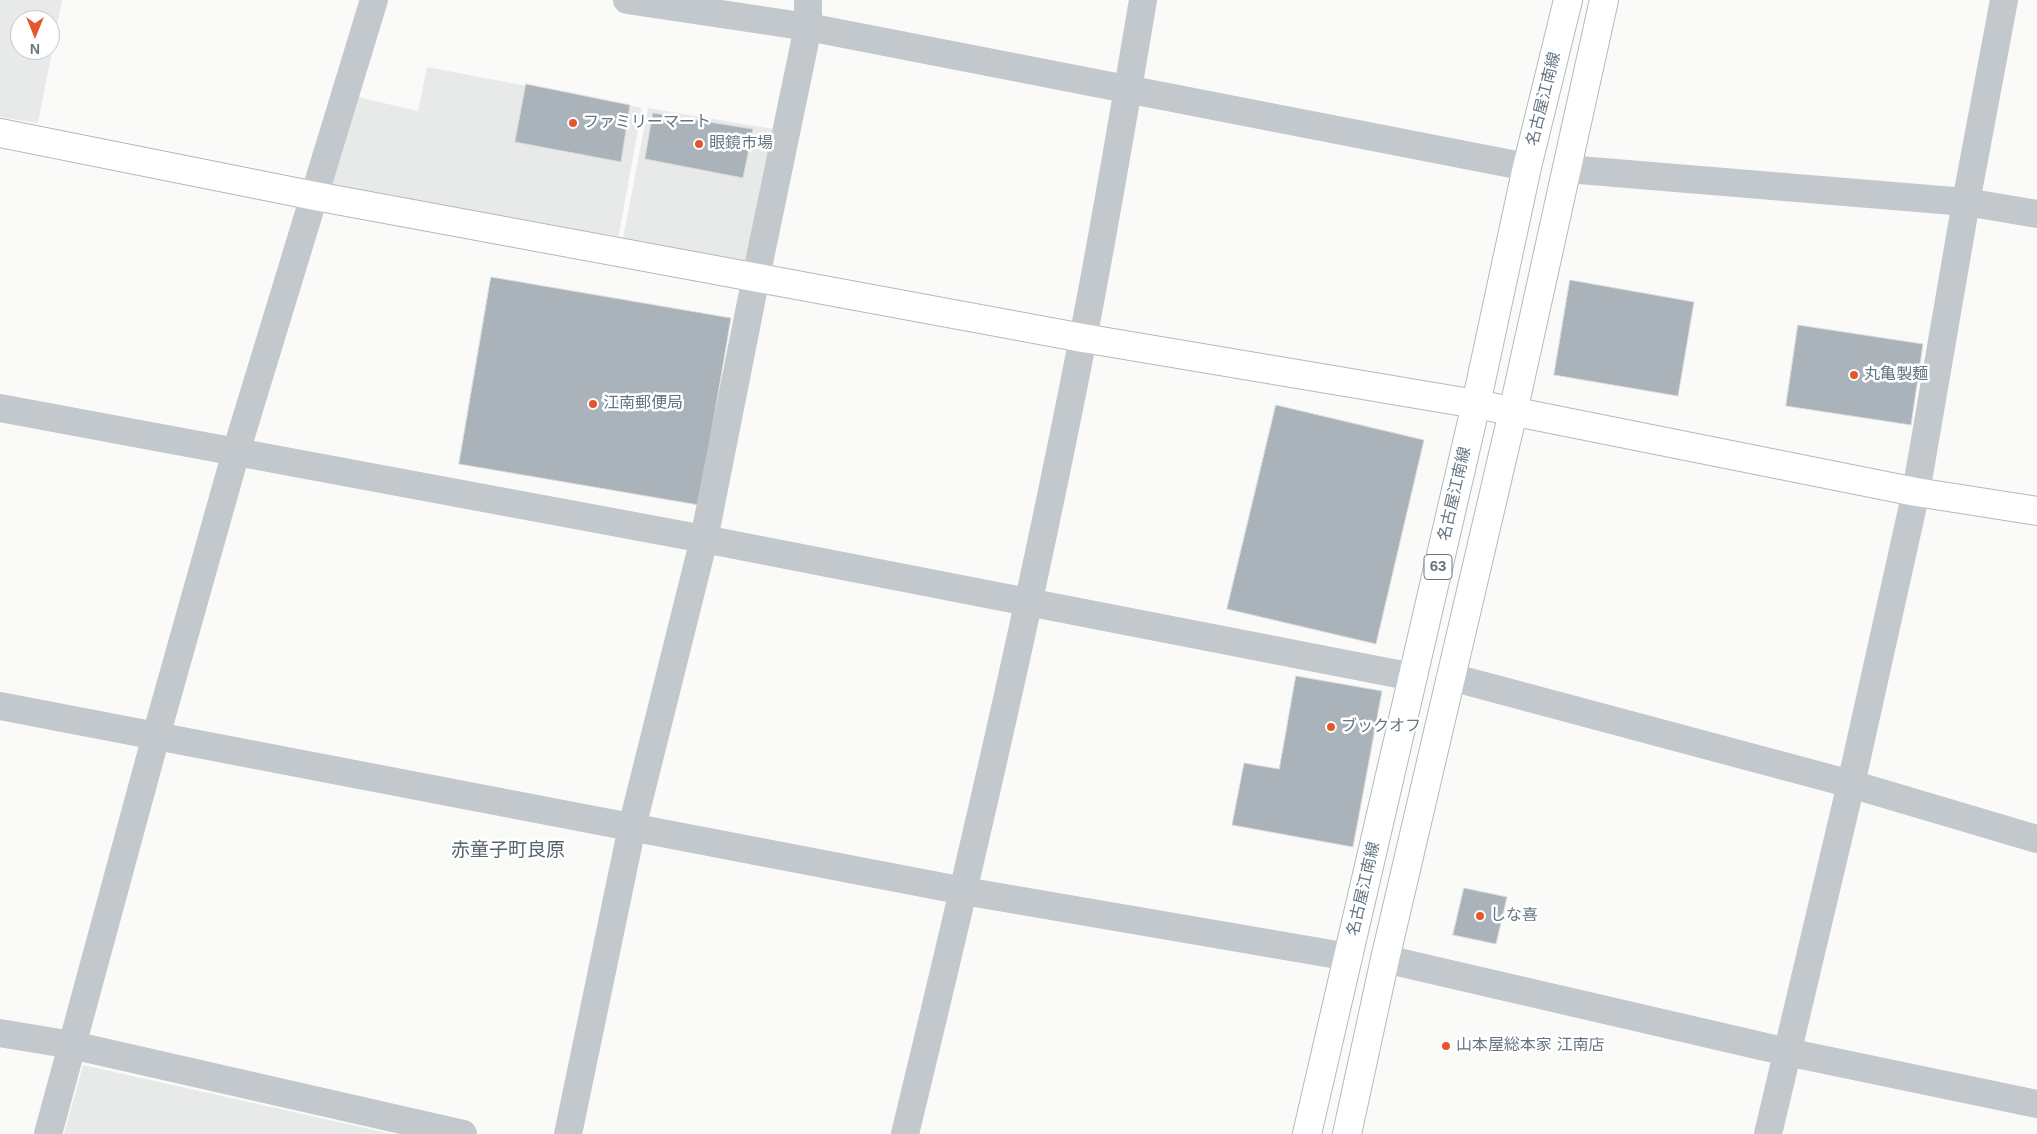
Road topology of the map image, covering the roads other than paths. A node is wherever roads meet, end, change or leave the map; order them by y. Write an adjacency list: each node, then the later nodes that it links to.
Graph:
1 (374, 0): 12 (street)
2 (627, 0): 7 (street)
3 (1143, 0): 8 (street)
4 (1568, 0): 10 (main road, 名古屋江南線 / 63)
5 (1604, 0): 11 (main road, 63)
6 (2004, 0): 13 (street)
7 (808, 13): 8 (street); 15 (street)
8 (1128, 88): 10 (street); 16 (street)
9 (0, 133): 12 (main road)
10 (1527, 167): 17 (main road, 名古屋江南線 / 63)
11 (1567, 169): 13 (street); 19 (main road, 63)
12 (315, 196): 15 (main road); 20 (street)
13 (1966, 202): 14 (street); 21 (street)
14 (2037, 214)
15 (756, 277): 16 (main road); 23 (street)
16 (1083, 338): 17 (main road); 24 (street)
17 (1476, 404): 19 (main road); 25 (main road, 名古屋江南線 / 63)
18 (0, 408): 20 (street)
19 (1513, 412): 21 (main road); 26 (main road, 63)
20 (236, 452): 23 (street); 28 (street)
21 (1916, 492): 22 (main road); 29 (street)
22 (2037, 511)
23 (704, 538): 24 (street); 30 (street)
24 (1028, 601): 25 (street); 32 (street)
25 (1413, 677): 33 (main road, 名古屋江南線 / 63)
26 (1451, 677): 29 (street); 34 (main road, 63)
27 (0, 706): 28 (street)
28 (156, 736): 30 (street); 36 (street)
29 (1851, 784): 31 (street); 37 (street)
30 (632, 828): 32 (street); 41 (street)
31 (2037, 839)
32 (964, 891): 33 (street); 42 (street)
33 (1349, 956): 43 (main road, 名古屋江南線 / 63)
34 (1385, 959): 37 (street); 44 (main road, 63)
35 (0, 1033): 36 (street)
36 (72, 1044): 39 (street); 40 (street)
37 (1787, 1052): 38 (street); 45 (street)
38 (2037, 1104)
39 (48, 1134)
40 (463, 1134)
41 (568, 1134)
42 (904, 1134)
43 (1307, 1134)
44 (1347, 1134)
45 (1768, 1134)

